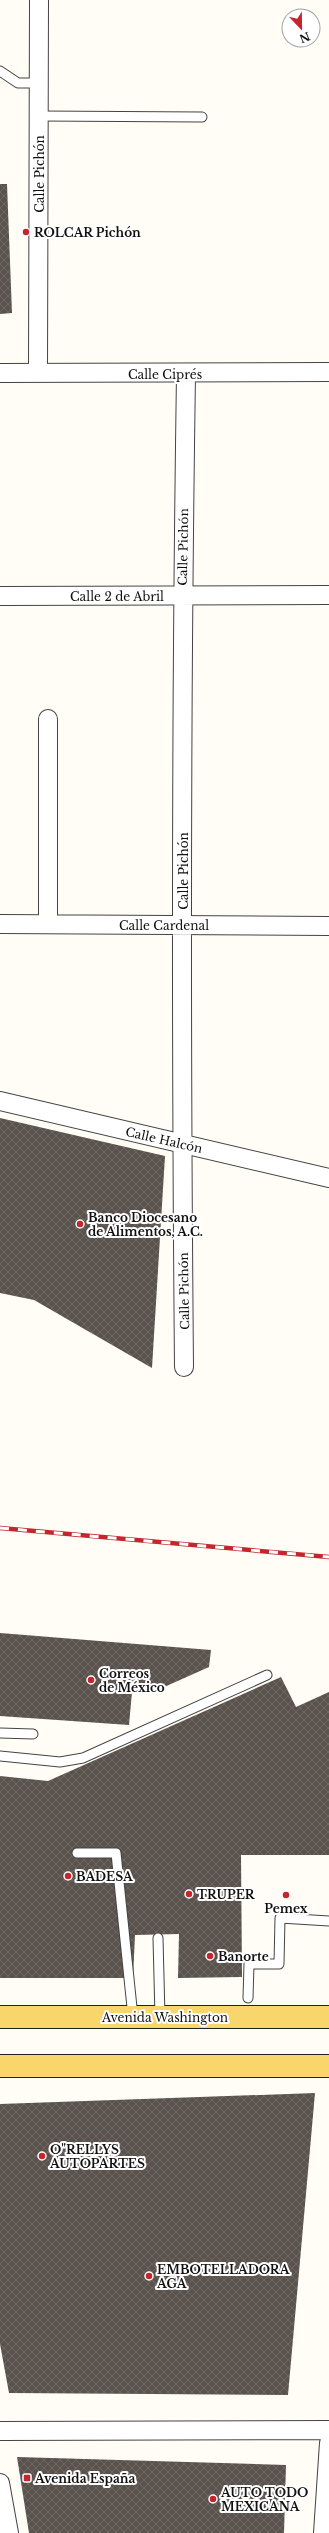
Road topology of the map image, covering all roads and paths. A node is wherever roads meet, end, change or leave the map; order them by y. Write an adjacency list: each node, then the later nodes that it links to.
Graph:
1 (39, 0): 3 (street, Calle Pichón)
2 (0, 71): 3 (lane)
3 (39, 83): 4 (street, Calle Pichón)
4 (39, 116): 5 (lane); 7 (street, Calle Pichón)
5 (202, 117)
6 (0, 372): 7 (street, Calle Ciprés)
7 (38, 372): 9 (street, Calle Ciprés)
8 (329, 372): 9 (street, Calle Ciprés)
9 (186, 374): 12 (street, Calle Pichón)
10 (329, 595): 12 (street, Calle 2 de Abril)
11 (0, 596): 12 (street, Calle 2 de Abril)
12 (182, 596): 16 (street, Calle Pichón)
13 (48, 719): 15 (street)
14 (0, 924): 15 (street, Calle Cardenal)
15 (48, 924): 16 (street, Calle Cardenal)
16 (182, 925): 17 (street, Calle Cardenal); 19 (street, Calle Pichón)
17 (329, 926)
18 (0, 1101): 19 (street, Calle Halcón)
19 (182, 1145): 20 (street, Calle Halcón); 21 (street, Calle Pichón)
20 (329, 1178)
21 (184, 1367)
22 (267, 1675): 25 (lane)
23 (0, 1733): 24 (lane)
24 (33, 1734)
25 (0, 1756)
26 (76, 1853): 31 (lane)
27 (329, 1921): 29 (lane)
28 (158, 1938): 32 (lane)
29 (248, 1998)
30 (0, 2017): 31 (main road, Avenida Washington)
31 (133, 2017): 32 (main road, Avenida Washington)
32 (160, 2017): 33 (main road, Avenida Washington)
33 (329, 2017)
34 (0, 2066): 35 (main road)
35 (329, 2066)
36 (329, 2430): 37 (street)
37 (0, 2431)
38 (329, 2443): 41 (street)
39 (0, 2483): 40 (street)
40 (9, 2533)
41 (323, 2533)

